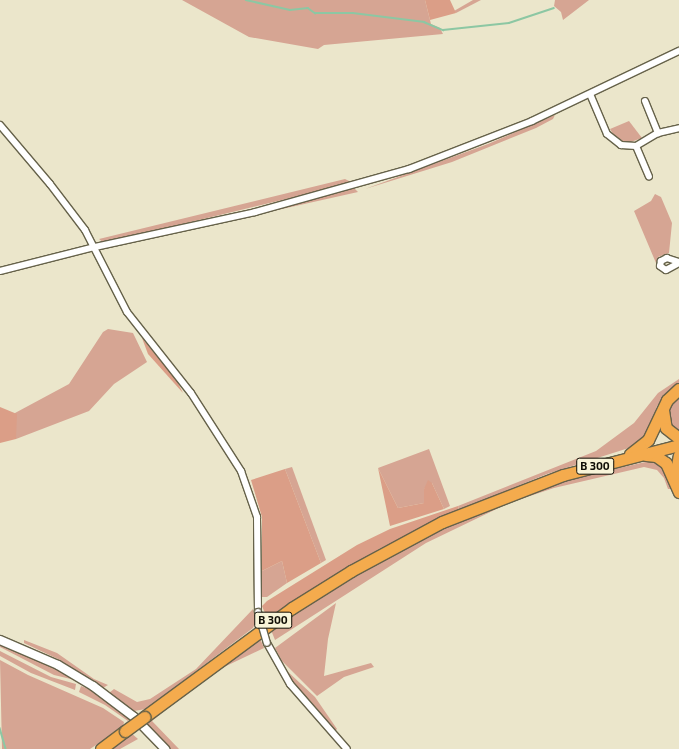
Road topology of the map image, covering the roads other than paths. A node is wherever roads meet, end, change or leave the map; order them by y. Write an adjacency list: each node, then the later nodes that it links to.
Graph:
1 (679, 51): 2 (street)
2 (590, 94): 7 (street); 9 (street)
3 (645, 101): 6 (street)
4 (0, 125): 9 (street)
5 (679, 128): 6 (street)
6 (658, 133): 7 (street)
7 (636, 146): 8 (street)
8 (649, 176)
9 (95, 247): 10 (street); 23 (street, bridge)
10 (0, 271)
11 (679, 389): 12 (highway)
12 (664, 404): 13 (highway); 17 (highway)
13 (679, 438)
14 (679, 445): 15 (highway, B 300)
15 (639, 454): 17 (highway, B 300); 18 (highway)
16 (679, 455): 18 (highway)
17 (626, 457): 21 (highway, B 300, bridge)
18 (675, 481): 19 (highway)
19 (679, 492)
20 (0, 640): 22 (main road)
21 (101, 749)
22 (165, 749)
23 (347, 749)

